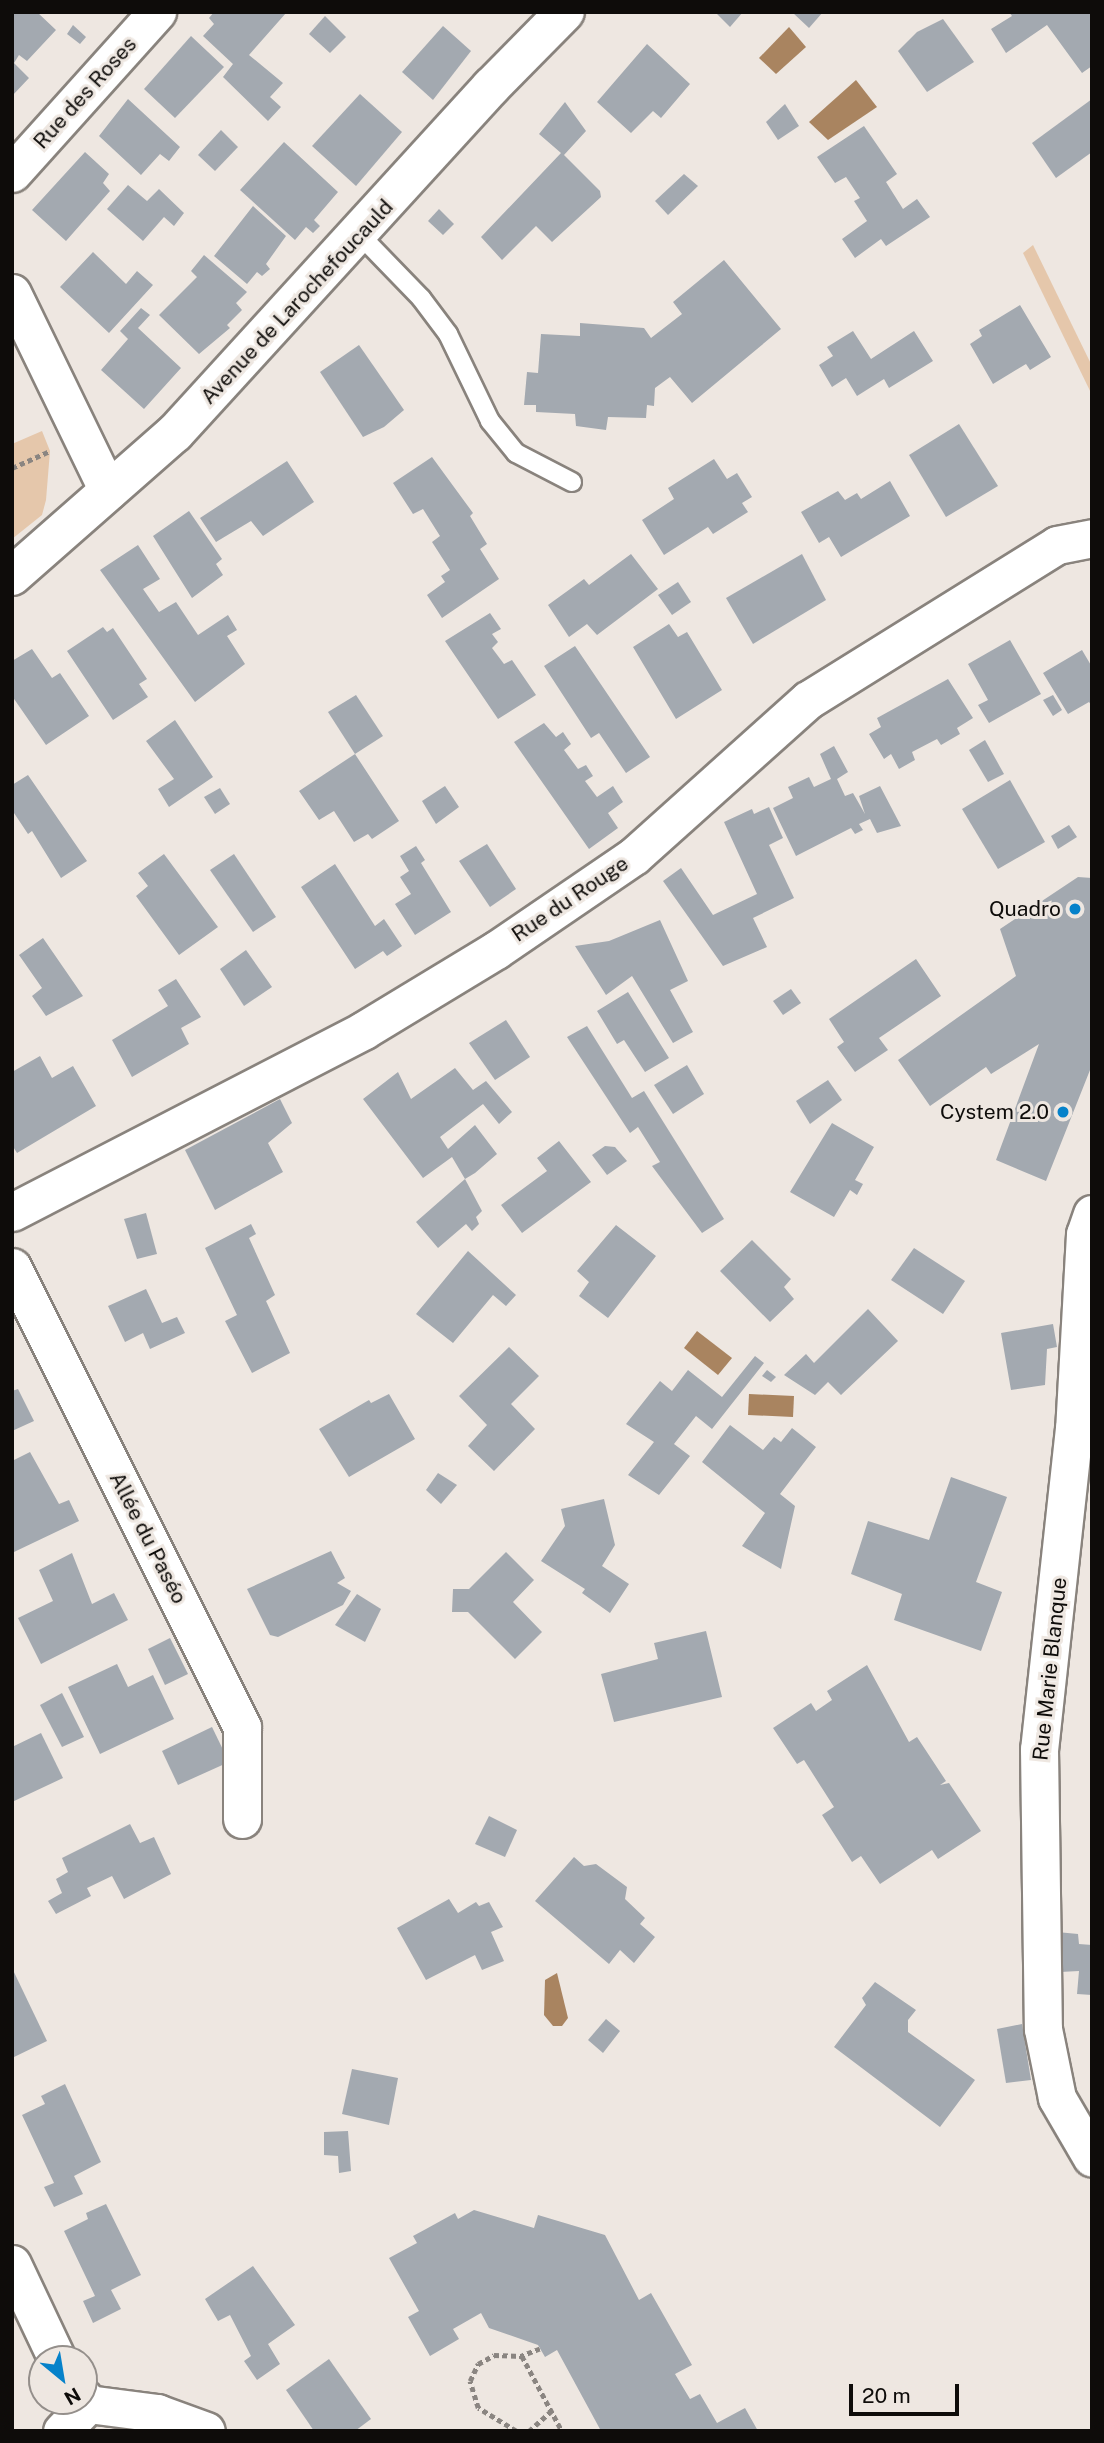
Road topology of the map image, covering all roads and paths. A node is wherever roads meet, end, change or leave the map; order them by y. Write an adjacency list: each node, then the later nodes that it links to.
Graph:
1 (157, 12): 3 (street, Rue des Roses)
2 (565, 12): 4 (main road, Avenue de Larochefoucauld)
3 (12, 173)
4 (360, 235): 8 (lane); 9 (main road, Avenue de Larochefoucauld)
5 (12, 293): 9 (street)
6 (57, 451): 7 (path)
7 (12, 468)
8 (572, 482)
9 (108, 491): 11 (main road, Avenue de Larochefoucauld)
10 (1092, 538): 12 (street, Rue du Rouge)
11 (12, 576)
12 (12, 1212)
13 (1092, 1214): 16 (street, Rue Marie Blanque)
14 (12, 1267): 15 (street, Allée du Paséo)
15 (242, 1819)
16 (1092, 2158)
17 (12, 2264): 18 (street)
18 (50, 2345)
19 (540, 2349): 20 (path)
20 (522, 2356): 22 (path); 26 (path)
21 (98, 2403): 25 (street)
22 (551, 2411): 27 (path); 28 (path)
23 (75, 2415): 24 (street)
24 (62, 2431)
25 (206, 2431)
26 (516, 2431)
27 (529, 2431)
28 (562, 2431)

